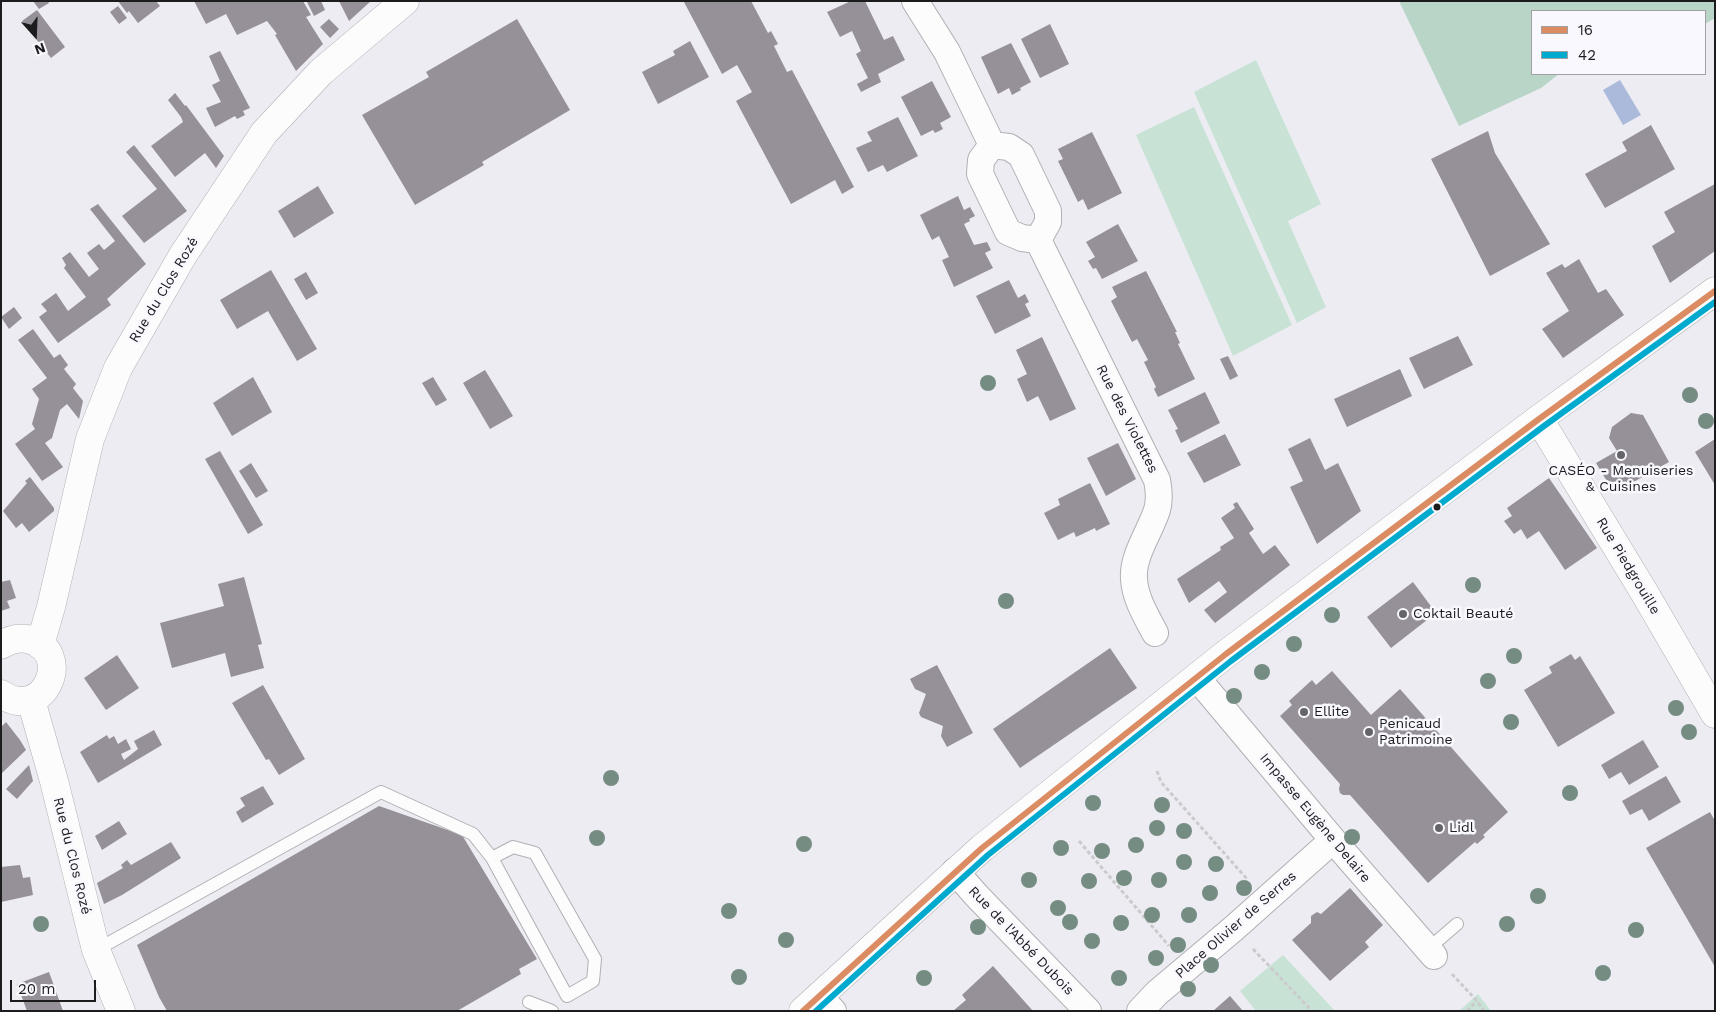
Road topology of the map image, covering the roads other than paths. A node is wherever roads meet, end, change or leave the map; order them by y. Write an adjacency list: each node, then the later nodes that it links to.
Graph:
1 (405, 1): 9 (street, Rue du Clos Rozé)
2 (915, 1): 3 (street)
3 (992, 145): 4 (street); 4 (street)
4 (1038, 240): 7 (street, Rue des Violettes)
5 (1715, 291): 6 (street)
6 (1539, 418): 10 (street); 13 (street, Rue Piedgrouille)
7 (1154, 633)
8 (1, 645): 9 (street)
9 (40, 645): 12 (street)
10 (1197, 678): 14 (street, Impasse Eugène Delaire); 16 (street)
11 (1, 694): 12 (street)
12 (31, 700): 18 (street, Rue du Clos Rozé)
13 (1715, 714)
14 (1333, 840): 19 (street, Impasse Eugène Delaire); 25 (street, Place Olivier de Serres)
15 (492, 858): 15 (lane); 18 (lane)
16 (955, 870): 21 (street); 24 (street, Rue de l'Abbé Dubois)
17 (1457, 924): 19 (lane)
18 (96, 950): 22 (street, Rue du Clos Rozé)
19 (1431, 953)
20 (529, 1002): 23 (lane)
21 (818, 1006)
22 (121, 1011)
23 (552, 1011)
24 (1088, 1011)
25 (1140, 1011)

